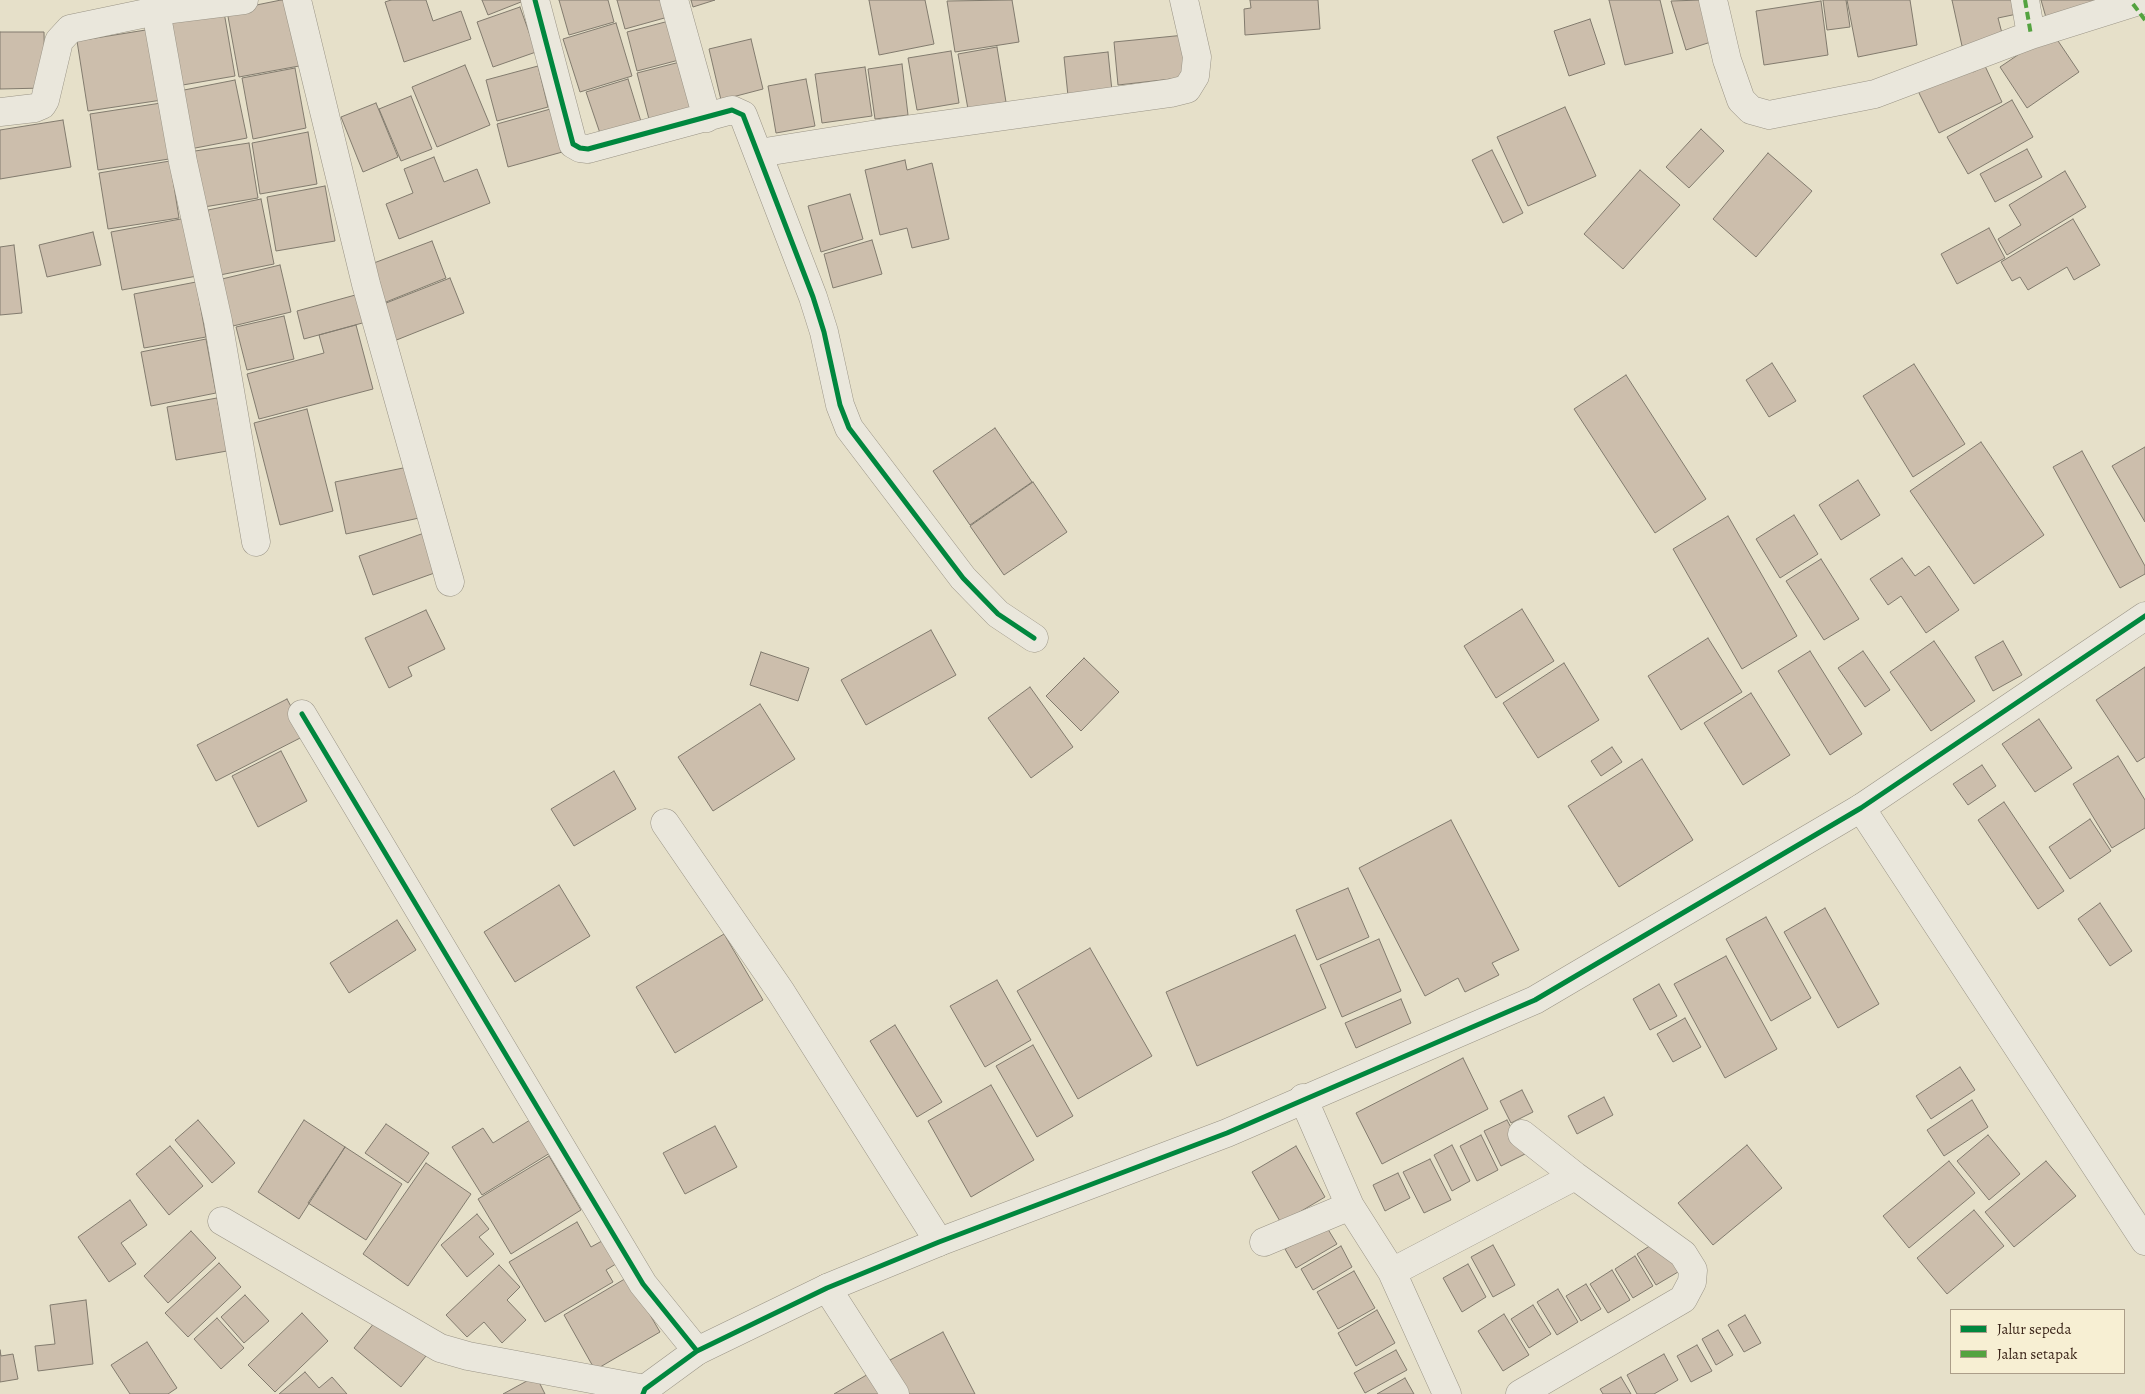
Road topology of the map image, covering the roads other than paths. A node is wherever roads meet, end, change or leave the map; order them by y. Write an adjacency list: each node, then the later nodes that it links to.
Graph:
1 (244, 0): 9 (street)
2 (297, 0): 15 (street)
3 (535, 0): 12 (street)
4 (674, 0): 12 (street)
5 (1184, 0): 13 (street)
6 (1713, 0): 10 (street)
7 (2025, 0): 10 (street)
8 (2140, 8): 10 (street)
9 (156, 11): 11 (street); 14 (street)
10 (2031, 35)
11 (0, 112)
12 (707, 118): 13 (street)
13 (759, 153): 17 (street)
14 (256, 542)
15 (450, 582)
16 (2145, 616): 19 (street)
17 (1034, 638)
18 (302, 714): 31 (street)
19 (1860, 808): 21 (street); 26 (street)
20 (665, 823): 27 (street)
21 (1303, 1098): 24 (street); 27 (street)
22 (1522, 1134): 23 (street)
23 (1575, 1176): 29 (street); 35 (street)
24 (1350, 1206): 28 (street); 29 (street)
25 (222, 1221): 32 (street)
26 (2145, 1241)
27 (939, 1242): 30 (street)
28 (1264, 1242)
29 (1392, 1272): 34 (street)
30 (827, 1288): 31 (street); 33 (street)
31 (697, 1351): 32 (street)
32 (644, 1392)
33 (895, 1394)
34 (1447, 1394)
35 (1520, 1394)

